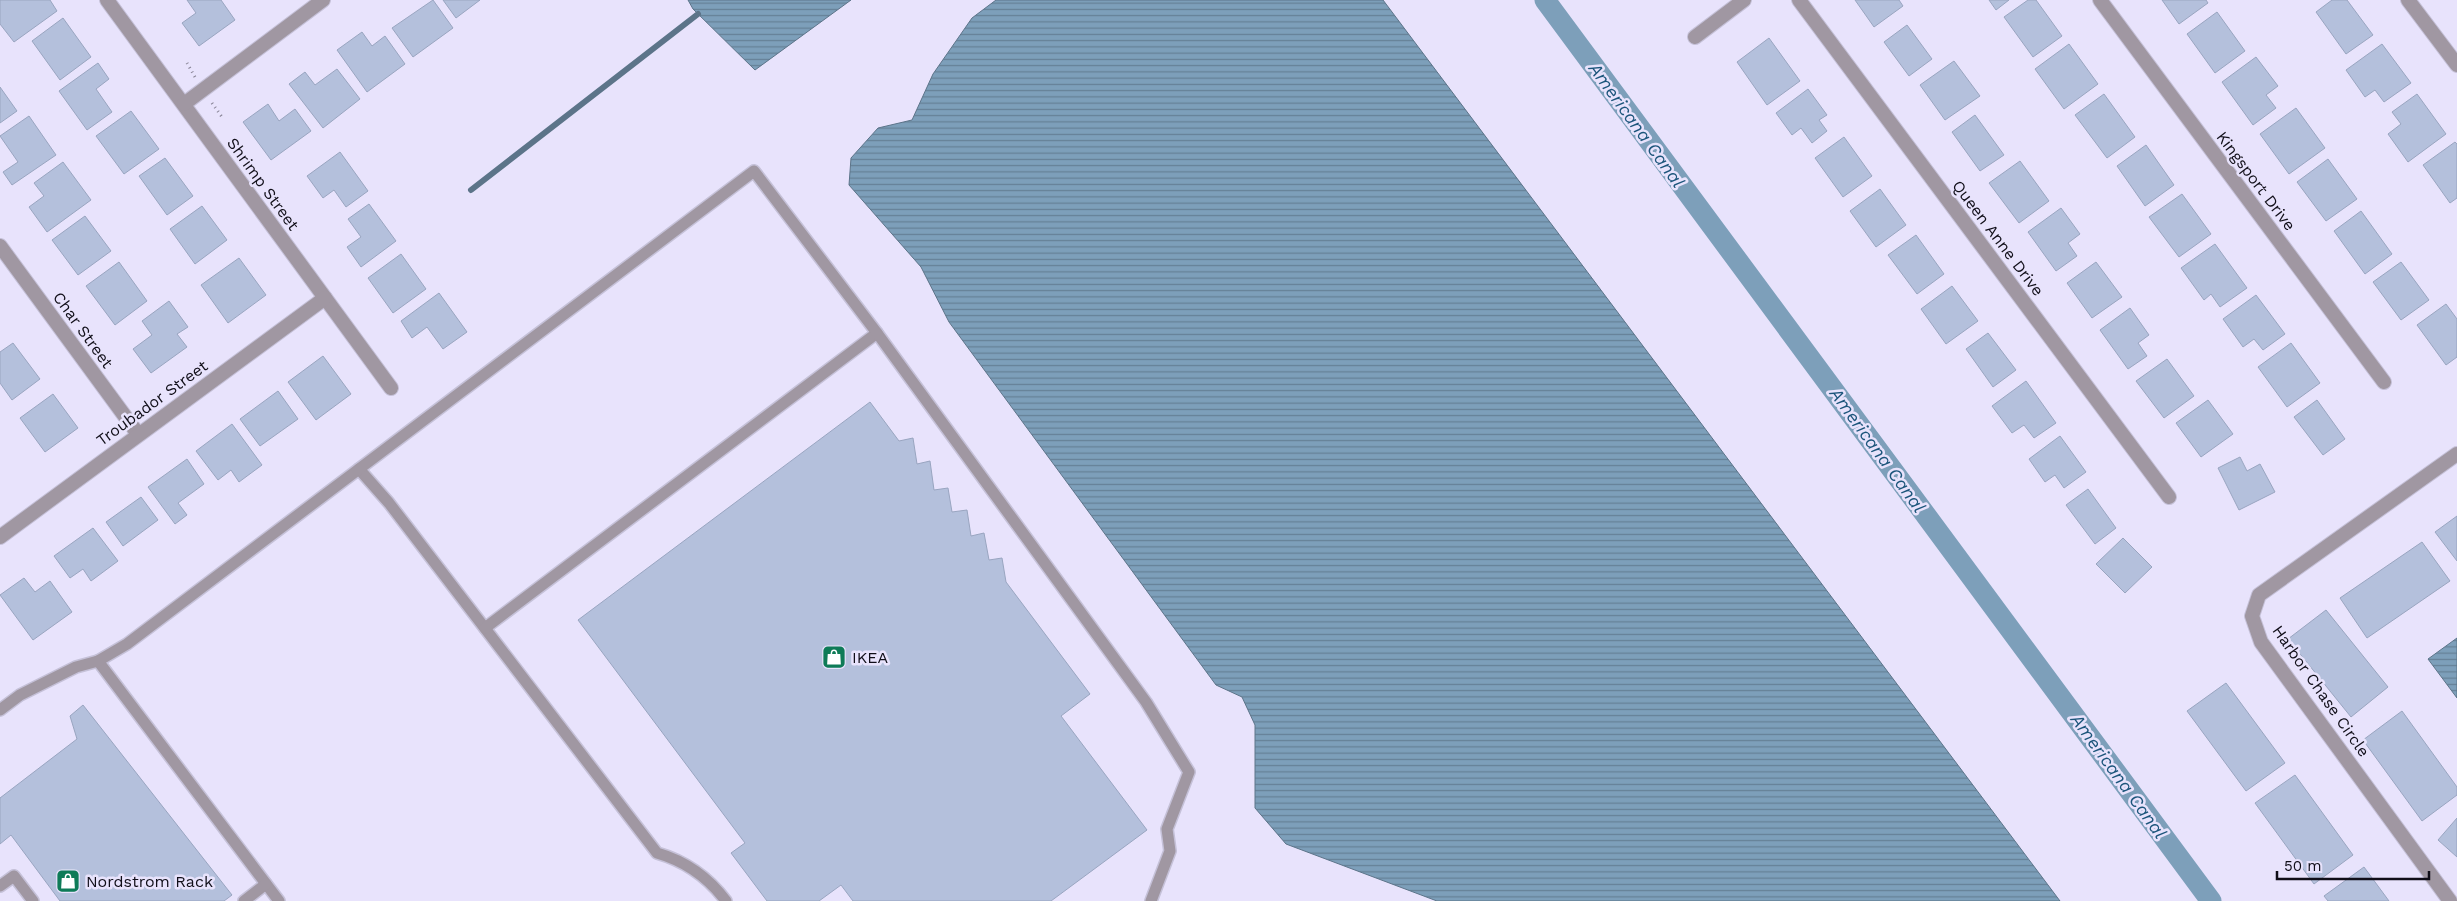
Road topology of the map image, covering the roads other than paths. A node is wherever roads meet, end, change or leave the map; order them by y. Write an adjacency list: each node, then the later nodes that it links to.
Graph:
1 (107, 0): 9 (street, Shrimp Street)
2 (323, 0): 9 (street)
3 (1744, 0): 7 (street)
4 (1799, 0): 18 (street, Queen Anne Drive)
5 (2100, 0): 13 (street, Kingsport Drive)
6 (2408, 0): 8 (street)
7 (1695, 37)
8 (2457, 65)
9 (184, 104): 11 (street, Shrimp Street)
10 (0, 246): 15 (street, Char Street)
11 (325, 298): 14 (street, Shrimp Street); 15 (street, Troubador Street)
12 (877, 332): 17 (lane); 20 (lane); 29 (lane)
13 (2384, 382)
14 (391, 388)
15 (138, 434): 19 (street, Troubador Street)
16 (2457, 454): 30 (street, Harbor Chase Circle)
17 (358, 469): 20 (lane); 21 (lane)
18 (2169, 497)
19 (0, 537)
20 (485, 628): 28 (lane)
21 (98, 661): 22 (lane); 23 (lane)
22 (0, 710)
23 (266, 884): 26 (lane); 27 (lane)
24 (0, 886): 25 (lane)
25 (33, 901)
26 (244, 901)
27 (279, 901)
28 (726, 901)
29 (1151, 901)
30 (2450, 901)

